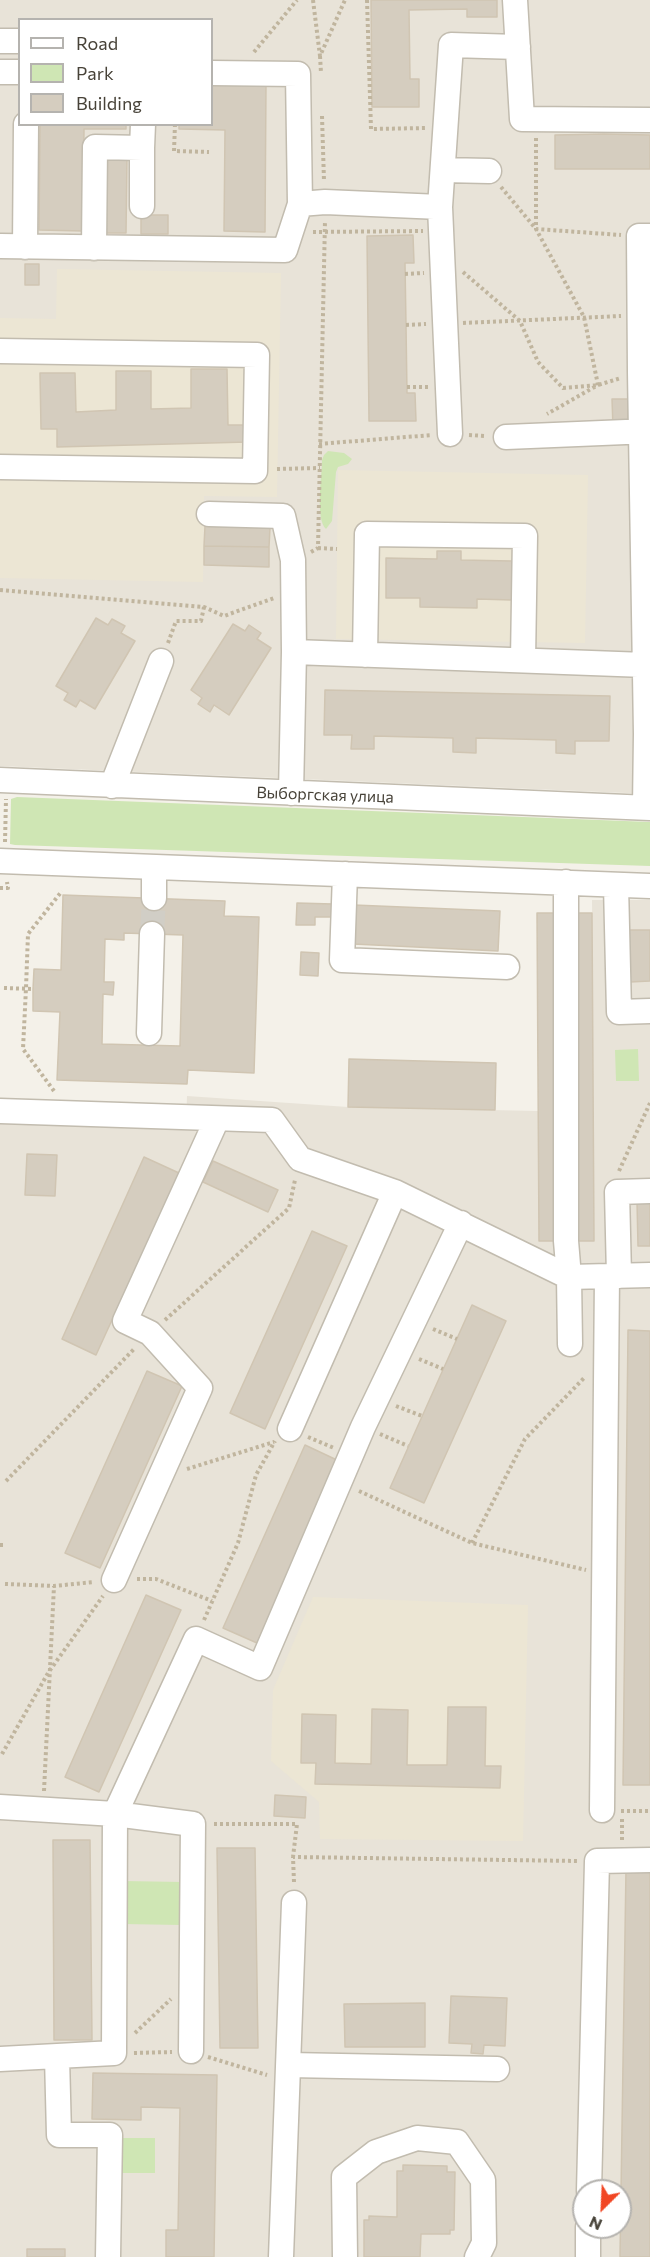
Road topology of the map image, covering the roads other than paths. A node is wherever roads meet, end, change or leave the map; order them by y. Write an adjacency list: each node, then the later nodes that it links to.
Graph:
1 (515, 0): 4 (street)
2 (0, 41): 3 (street)
3 (18, 41)
4 (518, 47): 8 (street); 11 (street)
5 (0, 72): 6 (street)
6 (18, 72)
7 (213, 73): 13 (street)
8 (650, 120)
9 (26, 126): 18 (street)
10 (142, 136): 14 (street); 19 (street)
11 (443, 170): 12 (street); 15 (street)
12 (489, 171)
13 (300, 204): 15 (street); 19 (street)
14 (142, 206)
15 (440, 207): 22 (street)
16 (645, 236): 21 (street)
17 (0, 246): 18 (street)
18 (25, 247): 19 (street)
19 (94, 248)
20 (0, 351): 24 (street)
21 (646, 431): 23 (street); 30 (street)
22 (450, 434)
23 (506, 437)
24 (0, 467)
25 (209, 514): 26 (street)
26 (294, 652): 27 (street); 33 (street)
27 (365, 655): 28 (street); 28 (street)
28 (523, 660): 30 (street)
29 (161, 661): 32 (street)
30 (645, 665): 34 (street)
31 (3, 781): 32 (street, Выборгская улица)
32 (112, 786): 33 (street, Выборгская улица)
33 (291, 793): 34 (street, Выборгская улица)
34 (647, 808)
35 (2, 861): 36 (street)
36 (154, 867): 37 (street); 41 (street)
37 (345, 874): 38 (street); 43 (street)
38 (566, 882): 39 (street); 52 (street)
39 (616, 885): 40 (street); 44 (street)
40 (650, 886)
41 (154, 898)
42 (152, 934): 45 (street)
43 (507, 967)
44 (650, 1011)
45 (149, 1034)
46 (0, 1111): 47 (street)
47 (217, 1119): 49 (street); 56 (street)
48 (650, 1191): 53 (street)
49 (394, 1192): 50 (street); 55 (street)
50 (461, 1223): 52 (street); 59 (street)
51 (650, 1275): 53 (street)
52 (570, 1276): 53 (street); 54 (street)
53 (613, 1276): 58 (street)
54 (570, 1344)
55 (282, 1435)
56 (114, 1580)
57 (0, 1808): 59 (street)
58 (612, 1811)
59 (115, 1814): 62 (street); 63 (street)
60 (650, 1860): 67 (street)
61 (294, 1903): 65 (street)
62 (191, 2051)
63 (57, 2057): 64 (street); 69 (street)
64 (0, 2059)
65 (288, 2065): 66 (street); 70 (street)
66 (497, 2069)
67 (589, 2179)
68 (588, 2239): 73 (street)
69 (108, 2257)
70 (281, 2257)
71 (345, 2257): 72 (street)
72 (477, 2257)
73 (588, 2257)

